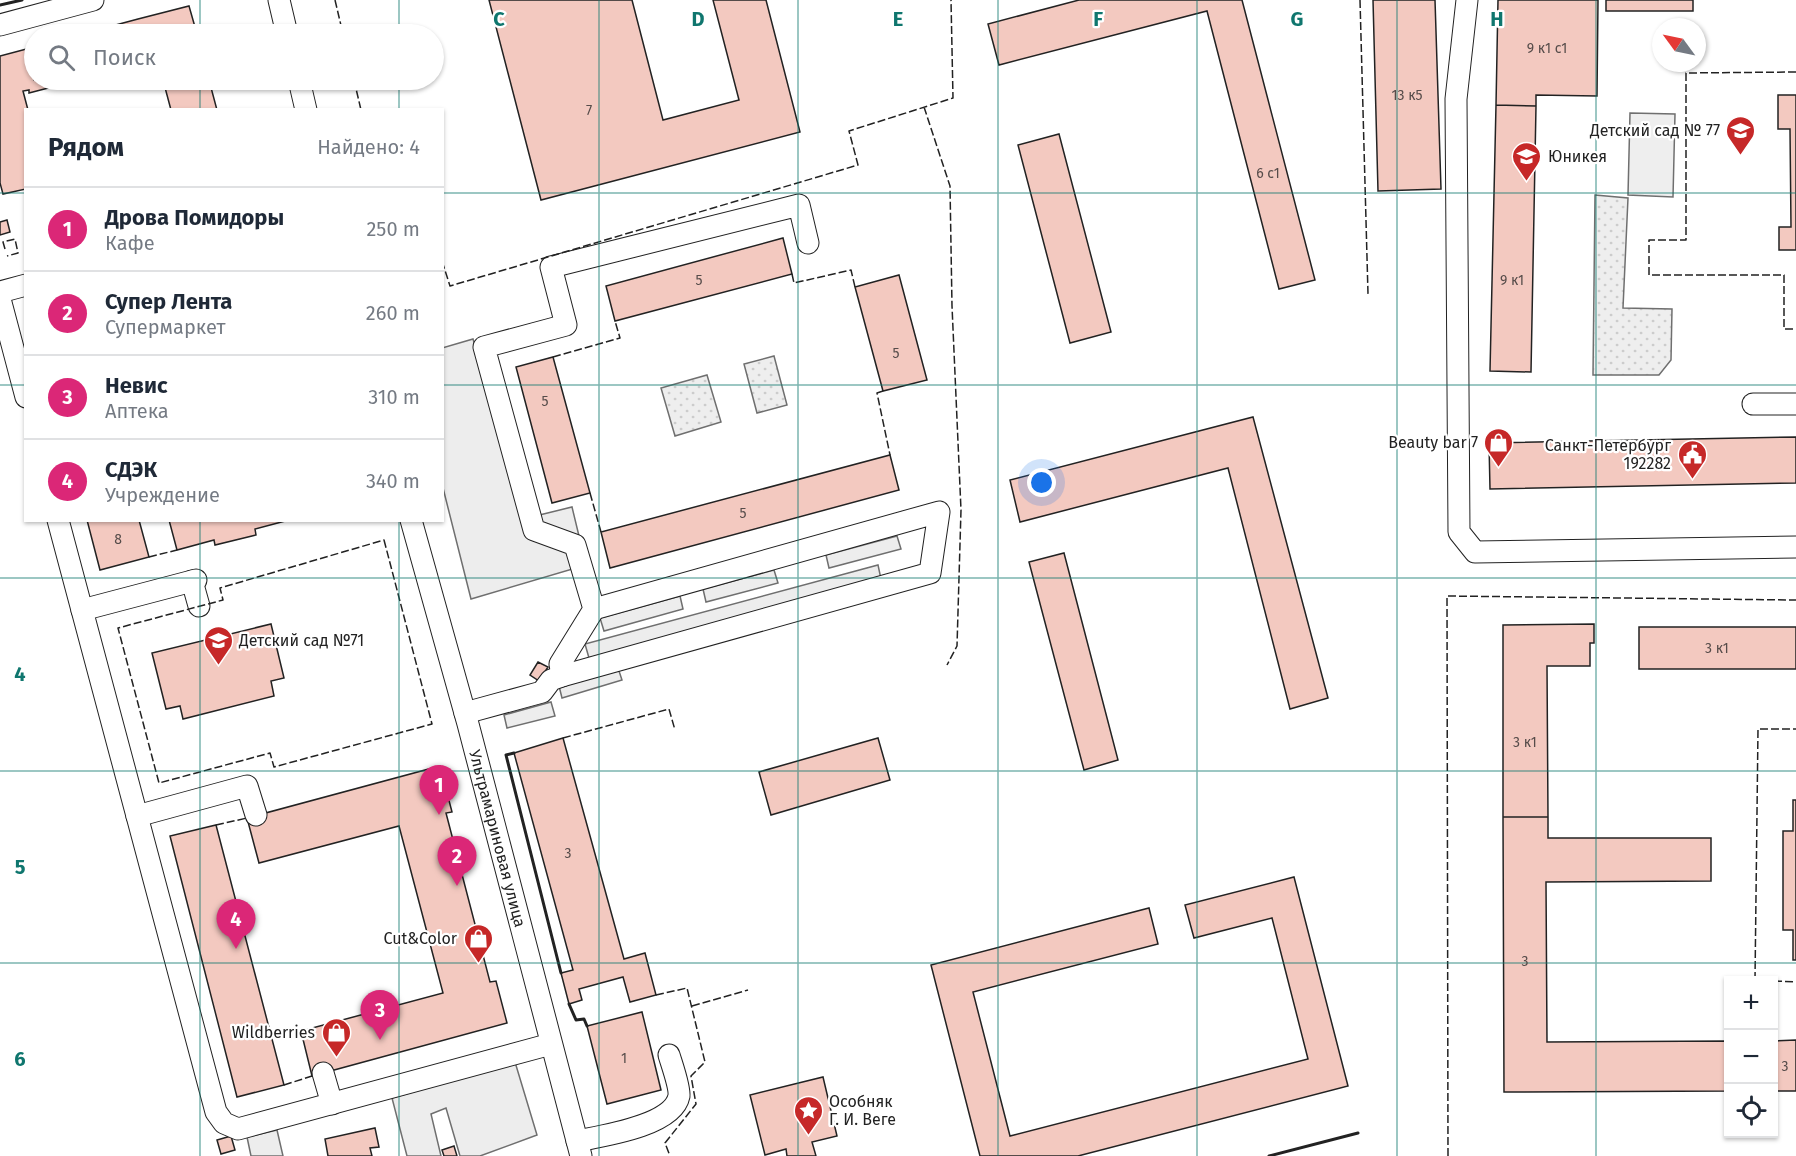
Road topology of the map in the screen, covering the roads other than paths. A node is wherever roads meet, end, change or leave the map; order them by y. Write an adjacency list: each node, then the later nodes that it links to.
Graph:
1 (93, 0): 5 (street)
2 (279, 0): 4 (street)
3 (1467, 0): 17 (street)
4 (285, 24)
5 (0, 25)
6 (301, 90): 7 (street)
7 (305, 108)
8 (808, 243): 19 (street)
9 (24, 286): 10 (street)
10 (0, 292)
11 (0, 299): 12 (street)
12 (24, 389)
13 (1753, 404): 14 (street)
14 (1796, 404)
15 (59, 522): 20 (street)
16 (412, 522): 22 (street, Ультрамариновая улица)
17 (1796, 547)
18 (199, 606): 20 (street)
19 (594, 609): 21 (street); 21 (street)
20 (82, 610): 24 (street)
21 (562, 676): 22 (street)
22 (465, 713): 25 (street, Ультрамариновая улица)
23 (256, 815): 24 (street)
24 (137, 816): 28 (street)
25 (551, 1044): 28 (street); 29 (street, Ультрамариновая улица)
26 (669, 1055): 29 (street)
27 (322, 1073): 28 (street)
28 (332, 1104)
29 (579, 1148)

